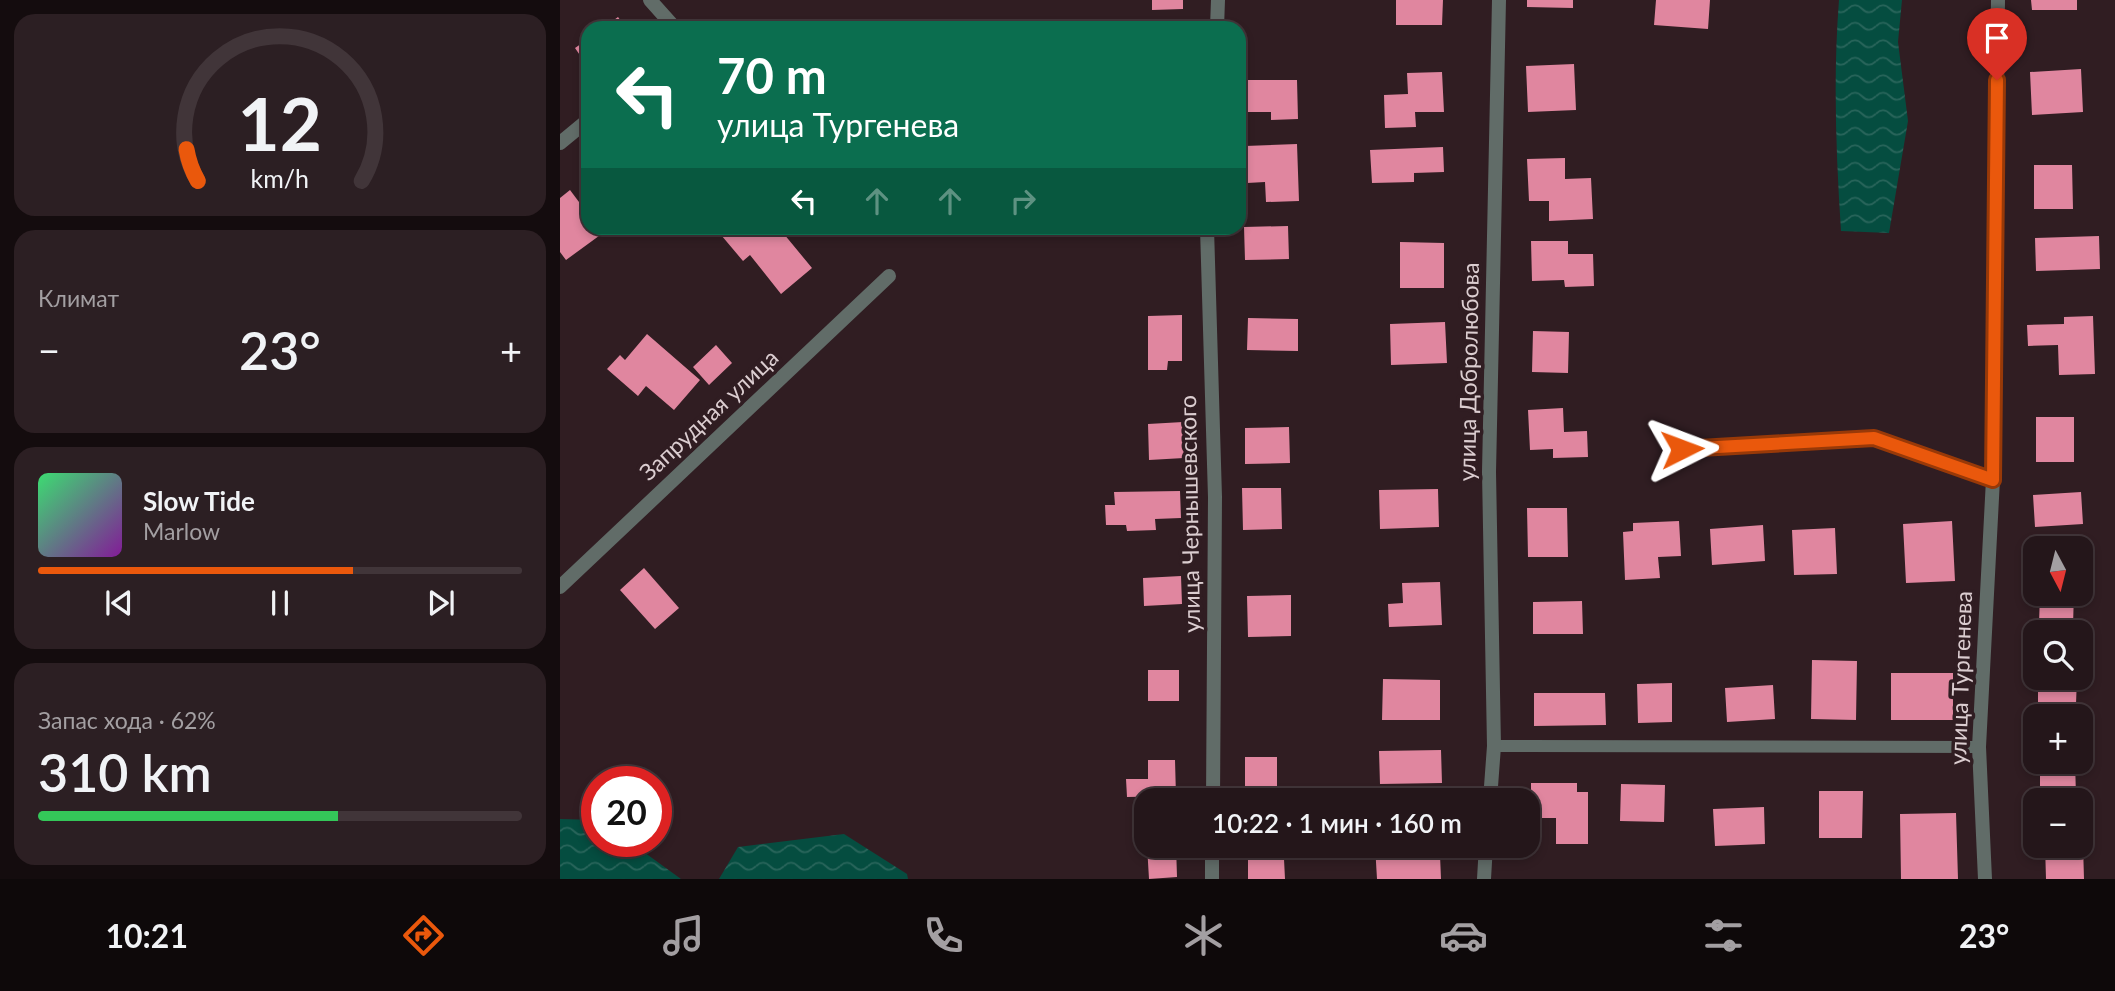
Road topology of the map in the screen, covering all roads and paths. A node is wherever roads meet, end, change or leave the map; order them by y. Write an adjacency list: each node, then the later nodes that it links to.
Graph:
1 (650, 0): 5 (street)
2 (1218, 0): 6 (street)
3 (1499, 0): 14 (street, улица Добролюбова)
4 (1998, 0): 12 (street, улица Тургенева)
5 (669, 21)
6 (1217, 21)
7 (581, 126): 8 (street)
8 (560, 143)
9 (1208, 235): 16 (street, улица Чернышевского)
10 (889, 276): 13 (street, Запрудная улица)
11 (1682, 449): 12 (lane)
12 (1993, 480): 15 (street, улица Тургенева)
13 (560, 587)
14 (1494, 746): 15 (lane); 17 (street, улица Добролюбова)
15 (1979, 747): 22 (street, улица Тургенева)
16 (1213, 788)
17 (1491, 788)
18 (1212, 858): 20 (street)
19 (1485, 858): 21 (street)
20 (1212, 879)
21 (1484, 879)
22 (1984, 879)

